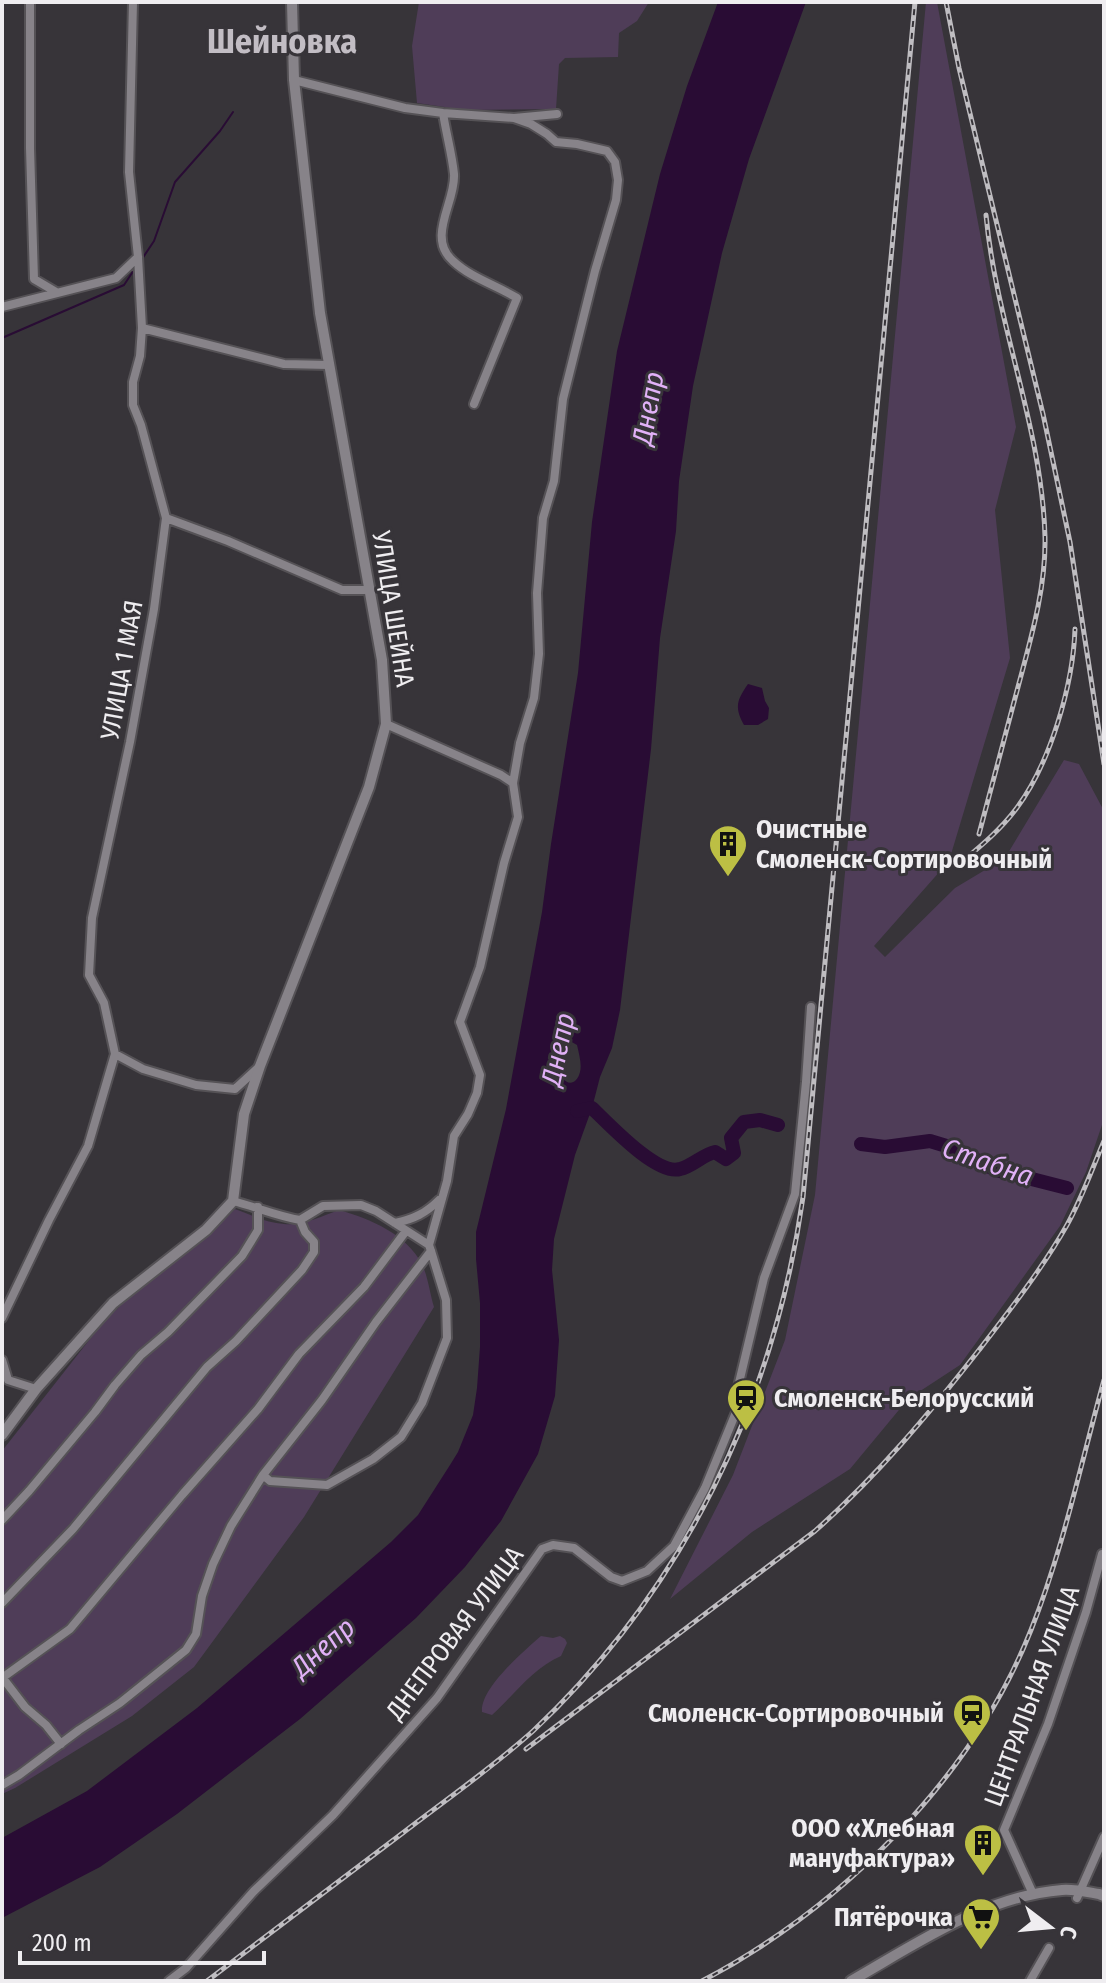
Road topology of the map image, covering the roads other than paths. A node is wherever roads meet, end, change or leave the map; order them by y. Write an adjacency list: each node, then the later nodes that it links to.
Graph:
1 (30, 2): 9 (street)
2 (133, 2): 8 (street, УЛИЦА 1 МАЯ)
3 (292, 2): 4 (street, УЛИЦА ШЕЙНА)
4 (294, 80): 5 (street); 12 (street, УЛИЦА ШЕЙНА)
5 (443, 113): 7 (street); 13 (street)
6 (557, 114): 7 (street)
7 (514, 118): 17 (street)
8 (138, 257): 9 (street); 11 (street, УЛИЦА 1 МАЯ)
9 (56, 292): 10 (street)
10 (3, 305)
11 (142, 328): 12 (street); 14 (street, УЛИЦА 1 МАЯ)
12 (329, 365): 15 (street, УЛИЦА ШЕЙНА)
13 (474, 404)
14 (166, 518): 15 (street); 19 (street, УЛИЦА 1 МАЯ)
15 (370, 590): 16 (street, УЛИЦА ШЕЙНА)
16 (386, 724): 17 (street); 20 (street, УЛИЦА ШЕЙНА)
17 (513, 783): 21 (street)
18 (811, 1007): 44 (street, ДНЕПРОВАЯ УЛИЦА)
19 (115, 1054): 20 (street); 28 (street, УЛИЦА 1 МАЯ)
20 (260, 1066): 22 (street, УЛИЦА ШЕЙНА)
21 (442, 1196): 25 (street); 27 (street)
22 (233, 1201): 23 (street); 30 (street)
23 (258, 1207): 24 (street); 33 (street)
24 (300, 1220): 25 (street); 35 (street)
25 (395, 1223): 26 (street)
26 (406, 1231): 27 (street); 36 (street)
27 (430, 1248): 32 (street); 32 (street)
28 (2, 1318)
29 (2, 1360): 30 (street)
30 (36, 1389): 31 (street)
31 (2, 1435)
32 (263, 1475): 37 (street)
33 (2, 1520)
34 (1102, 1554): 40 (street, ЦЕНТРАЛЬНАЯ УЛИЦА)
35 (2, 1603)
36 (2, 1678): 37 (street)
37 (61, 1744): 38 (street)
38 (2, 1785)
39 (1104, 1837): 41 (street)
40 (1033, 1894): 41 (street); 45 (street)
41 (1079, 1894): 42 (street)
42 (1104, 1896)
43 (1049, 1948): 46 (street)
44 (169, 1981)
45 (851, 1981)
46 (1030, 1981)

